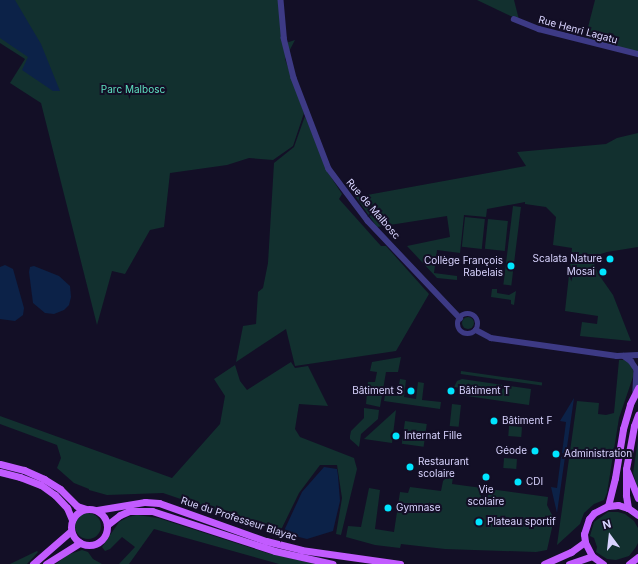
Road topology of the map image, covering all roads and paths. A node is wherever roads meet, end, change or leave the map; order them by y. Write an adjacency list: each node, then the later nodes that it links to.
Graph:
1 (281, 0): 4 (street, Rue de Malbosc)
2 (514, 19): 3 (street, Rue Henri Lagatu)
3 (638, 54)
4 (460, 318): 5 (street); 5 (street, Rue de Malbosc)
5 (476, 330): 7 (street, Rue de Malbosc)
6 (638, 355): 7 (street, Rue de Malbosc)
7 (624, 356): 8 (street)
8 (637, 389): 14 (main road)
9 (638, 415): 11 (main road)
10 (0, 464): 16 (main road)
11 (626, 469): 13 (main road); 15 (main road)
12 (0, 472): 19 (main road)
13 (638, 498)
14 (608, 506): 15 (main road); 22 (main road)
15 (628, 508): 18 (main road)
16 (86, 509): 17 (main road); 19 (main road)
17 (97, 510): 20 (main road); 29 (main road, Rue du Professeur Blayac)
18 (638, 515)
19 (72, 520): 21 (main road)
20 (107, 525): 23 (main road); 28 (main road, Rue du Professeur Blayac)
21 (71, 531): 23 (main road); 26 (main road)
22 (585, 542): 24 (main road); 30 (main road)
23 (80, 543): 27 (main road)
24 (592, 556): 31 (main road); 32 (main road)
25 (638, 557): 33 (main road)
26 (33, 564)
27 (46, 564)
28 (333, 564)
29 (400, 564)
30 (544, 564)
31 (569, 564)
32 (603, 564)
33 (628, 564)

